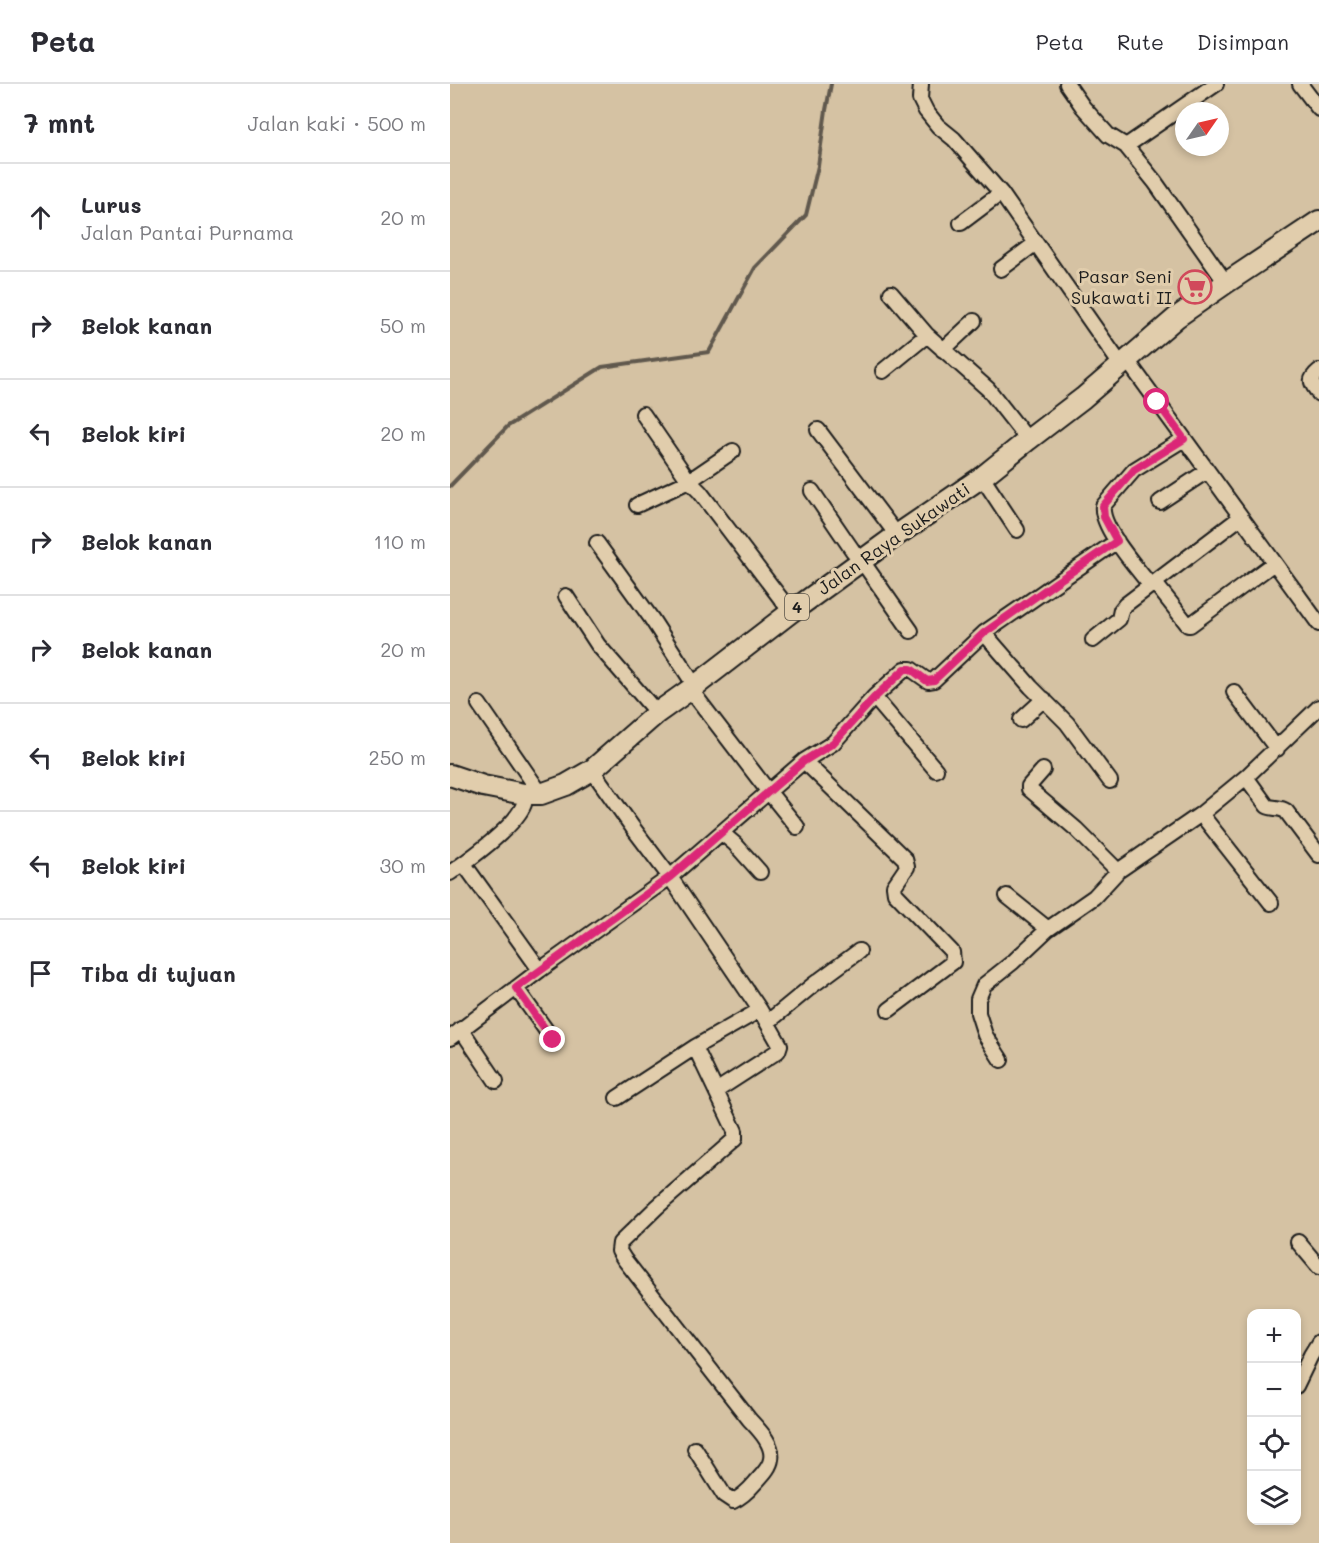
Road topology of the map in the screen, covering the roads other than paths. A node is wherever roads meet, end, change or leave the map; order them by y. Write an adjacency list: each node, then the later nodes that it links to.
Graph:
1 (921, 84): 7 (street)
2 (1067, 84): 6 (street)
3 (1216, 84): 6 (street)
4 (1300, 84): 5 (street)
5 (1319, 109)
6 (1126, 146): 12 (street)
7 (1001, 193): 9 (street); 10 (street)
8 (1319, 221): 12 (highway, Jalan Raya Sukawati / 4)
9 (961, 223)
10 (1036, 243): 11 (street); 17 (street)
11 (1001, 269)
12 (1226, 283): 17 (highway, Jalan Raya Sukawati / 4)
13 (891, 293): 15 (street)
14 (974, 321): 16 (street)
15 (927, 335): 16 (street); 18 (street)
16 (943, 351): 24 (street)
17 (1124, 362): 23 (street); 24 (highway, Jalan Raya Sukawati / 4)
18 (883, 371)
19 (1319, 371): 20 (street)
20 (1319, 394)
21 (643, 414): 28 (street)
22 (818, 430): 34 (street)
23 (1184, 439): 26 (street); 35 (street)
24 (1028, 440): 27 (highway, Jalan Raya Sukawati / 4)
25 (733, 451): 28 (street)
26 (1207, 471): 30 (street); 32 (street)
27 (982, 477): 33 (street); 34 (highway, Jalan Raya Sukawati / 4)
28 (693, 486): 31 (street); 41 (street)
29 (812, 491): 37 (street)
30 (1160, 502)
31 (637, 505)
32 (1241, 517): 38 (street); 39 (street)
33 (1017, 530)
34 (897, 535): 37 (highway, Jalan Raya Sukawati / 4)
35 (1117, 541): 39 (street); 44 (street)
36 (597, 543): 46 (street)
37 (862, 561): 41 (highway, Jalan Raya Sukawati / 4); 43 (street)
38 (1274, 564): 39 (street); 42 (street)
39 (1150, 585): 45 (street)
40 (566, 596): 52 (street)
41 (792, 612): 46 (highway, Jalan Raya Sukawati / 4)
42 (1319, 624)
43 (911, 631)
44 (984, 633): 48 (street); 49 (street)
45 (1093, 640)
46 (692, 687): 52 (highway, Jalan Raya Sukawati / 4); 62 (street)
47 (1233, 692): 54 (street)
48 (874, 698): 55 (street); 57 (street)
49 (1044, 699): 53 (street); 61 (street)
50 (479, 704): 63 (street)
51 (1319, 707): 54 (street)
52 (657, 713): 56 (highway, Jalan Raya Sukawati / 4)
53 (1021, 720)
54 (1277, 749): 60 (street)
55 (804, 761): 62 (street); 79 (street)
56 (592, 770): 63 (highway, Jalan Raya Sukawati / 4); 72 (street)
57 (936, 770)
58 (1043, 770): 69 (street)
59 (450, 775): 63 (highway)
60 (1246, 777): 64 (street); 67 (street)
61 (1110, 781)
62 (768, 791): 65 (street); 66 (street)
63 (532, 794): 68 (street)
64 (1201, 814): 69 (street); 74 (street)
65 (797, 827)
66 (722, 833): 70 (street); 72 (street)
67 (1319, 855)
68 (464, 864): 71 (street); 77 (street)
69 (1118, 871): 75 (street)
70 (760, 872)
71 (450, 873)
72 (670, 877): 77 (street); 80 (street)
73 (1007, 896): 75 (street)
74 (1271, 903)
75 (1048, 929): 84 (street)
76 (859, 951): 80 (street)
77 (540, 970): 78 (street)
78 (516, 988): 81 (street); 82 (street)
79 (889, 1010)
80 (764, 1016): 83 (street); 86 (street)
81 (455, 1033): 85 (street)
82 (553, 1040)
83 (695, 1047): 86 (street); 87 (street)
84 (1001, 1060)
85 (496, 1081)
86 (716, 1091): 92 (street)
87 (617, 1098)
88 (1298, 1242): 89 (street)
89 (1319, 1267)
90 (1319, 1342): 91 (street)
91 (1301, 1376)
92 (694, 1449)

